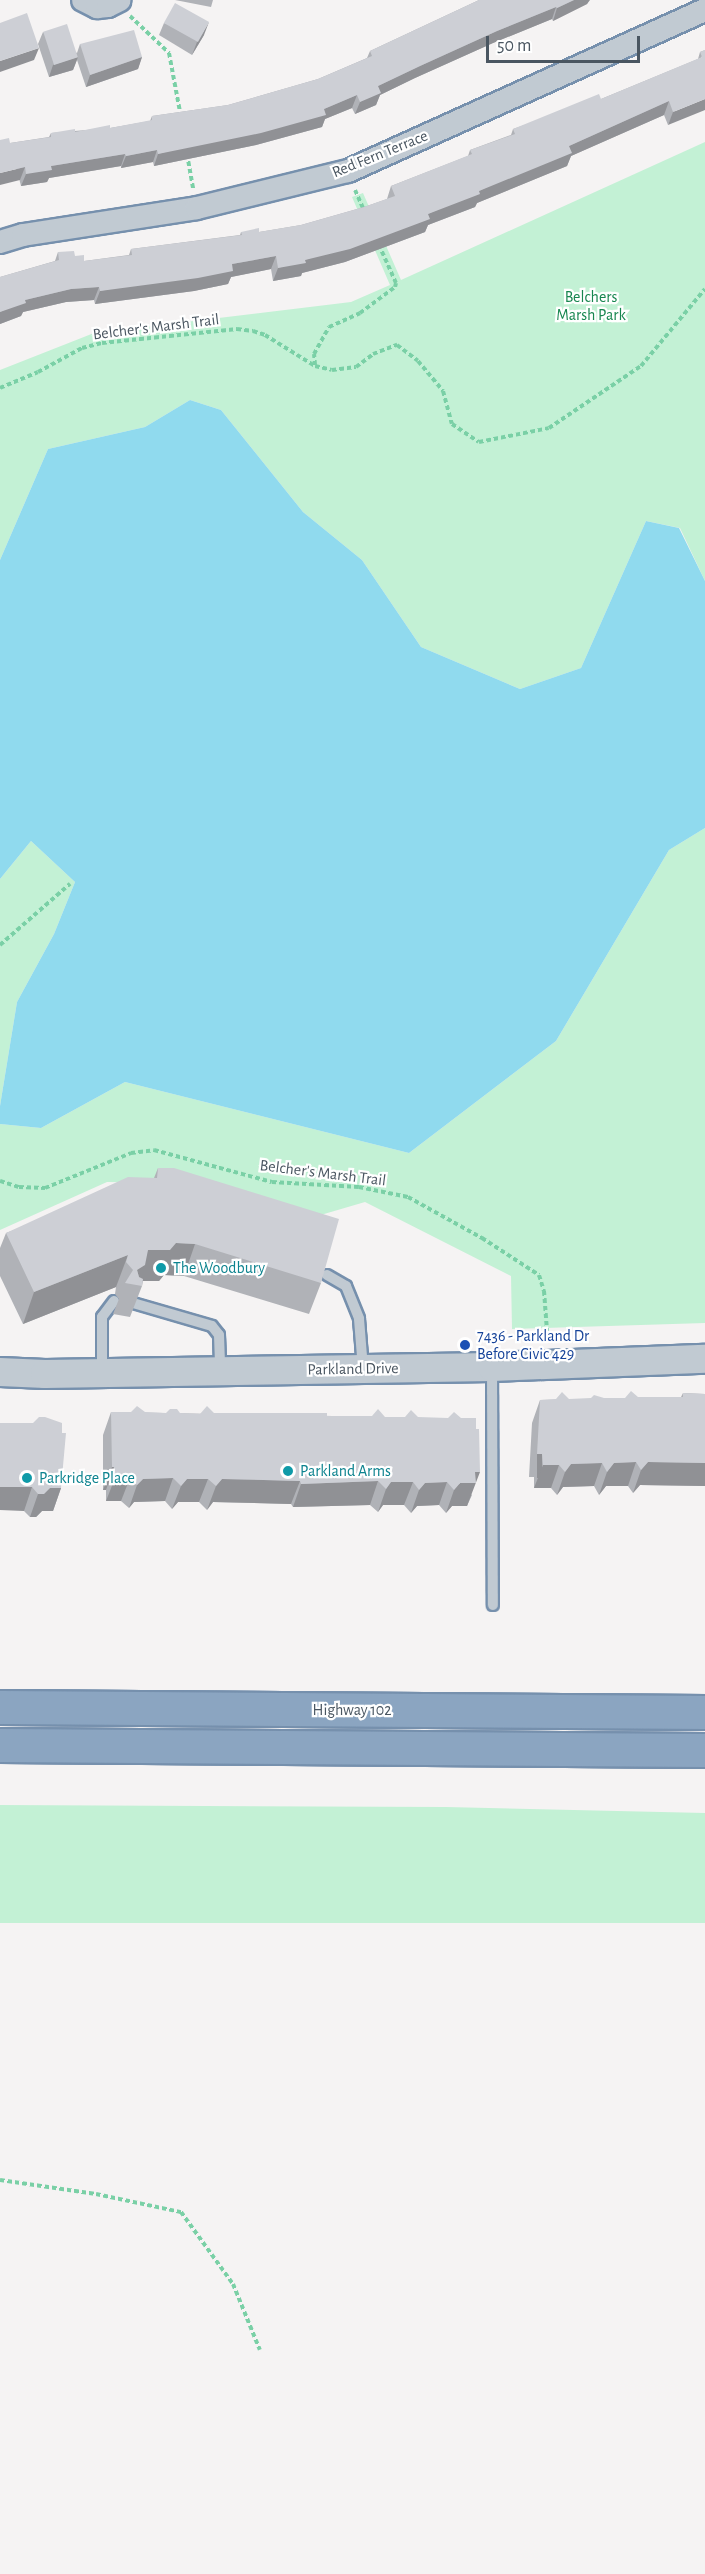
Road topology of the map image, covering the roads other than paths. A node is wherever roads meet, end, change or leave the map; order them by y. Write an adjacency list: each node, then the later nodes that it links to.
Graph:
1 (83, 0): 2 (street)
2 (119, 1)
3 (705, 10): 4 (street, Red Fern Terrace)
4 (0, 242)
5 (327, 1275): 10 (lane)
6 (114, 1301): 13 (lane)
7 (133, 1303): 11 (lane)
8 (705, 1359): 9 (street, Parkland Drive)
9 (492, 1367): 10 (street, Parkland Drive); 14 (lane)
10 (363, 1369): 11 (street, Parkland Drive)
11 (220, 1371): 13 (street, Parkland Drive)
12 (0, 1372): 13 (street, Parkland Drive)
13 (102, 1373)
14 (493, 1605)
15 (0, 1707): 16 (highway, Highway 102)
16 (705, 1712)
17 (0, 1745): 18 (highway)
18 (705, 1750)

